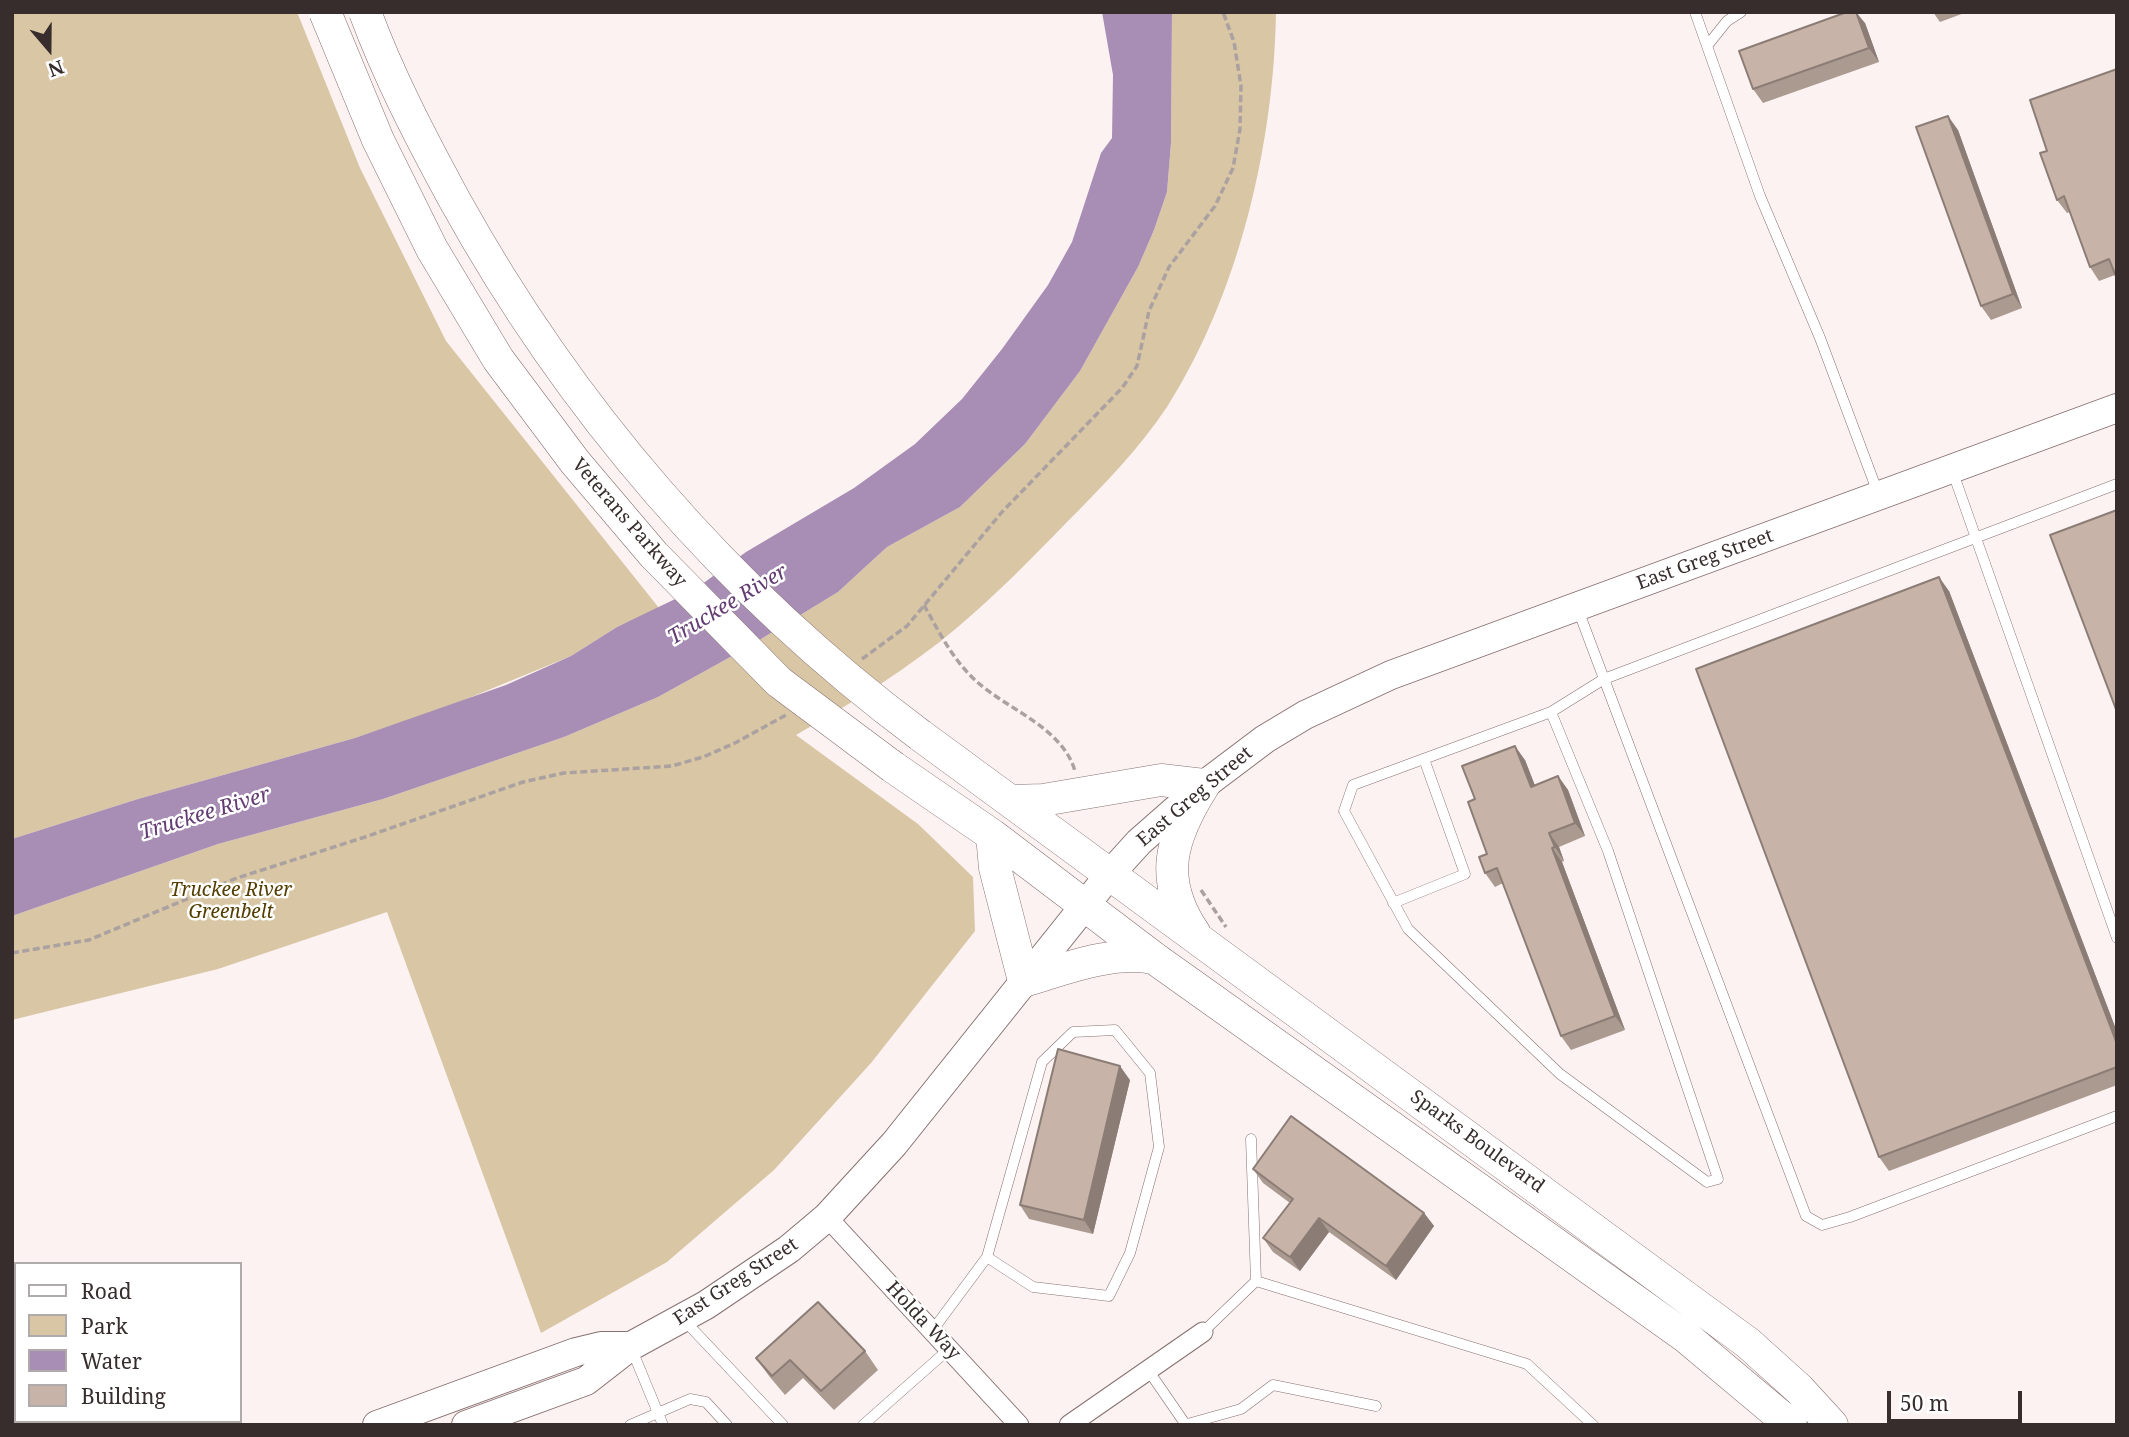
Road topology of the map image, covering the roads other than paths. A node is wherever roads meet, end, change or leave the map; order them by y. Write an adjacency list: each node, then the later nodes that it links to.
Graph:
1 (325, 12): 17 (main road, Veterans Parkway, bridge)
2 (365, 12): 16 (main road, bridge)
3 (1695, 12): 5 (lane)
4 (1741, 12): 5 (lane)
5 (1707, 46): 9 (lane)
6 (2117, 408): 7 (main road, East Greg Street)
7 (1952, 469): 9 (main road, East Greg Street); 10 (lane)
8 (2117, 484): 10 (lane)
9 (1879, 497): 15 (main road, East Greg Street)
10 (1976, 538): 12 (lane); 21 (lane)
11 (1580, 615): 12 (lane)
12 (1604, 679): 13 (lane); 25 (lane)
13 (1551, 712): 14 (lane); 19 (lane)
14 (1424, 759): 19 (lane); 19 (lane)
15 (1204, 785): 16 (main road); 18 (main road, East Greg Street); 22 (main road)
16 (1012, 801): 18 (main road)
17 (992, 835): 20 (main road, Veterans Parkway); 24 (main road)
18 (1110, 874): 20 (main road, East Greg Street); 22 (main road, Sparks Boulevard)
19 (1393, 902)
20 (1087, 905): 23 (main road, Sparks Boulevard); 24 (main road, East Greg Street)
21 (2117, 938)
22 (1200, 940): 50 (main road, Sparks Boulevard)
23 (1154, 958): 24 (main road); 49 (main road, Sparks Boulevard)
24 (1024, 981): 27 (main road, East Greg Street)
25 (2117, 1116)
26 (1251, 1139): 29 (lane)
27 (827, 1217): 30 (main road, East Greg Street); 31 (street, Holda Way)
28 (987, 1256): 28 (lane); 31 (lane)
29 (1256, 1281): 32 (lane); 48 (lane)
30 (682, 1319): 33 (main road, East Greg Street); 44 (lane)
31 (932, 1331): 34 (street, Holda Way)
32 (1203, 1332): 35 (street)
33 (631, 1346): 37 (main road, East Greg Street); 38 (lane); 40 (main road, East Greg Street)
34 (949, 1349): 45 (lane); 46 (street, Holda Way)
35 (1148, 1370): 39 (lane); 47 (street)
36 (1376, 1406): 39 (lane)
37 (502, 1419): 41 (main road, East Greg Street)
38 (661, 1420): 42 (lane); 43 (lane)
39 (1185, 1424)
40 (377, 1425)
41 (466, 1425)
42 (630, 1425)
43 (727, 1425)
44 (783, 1425)
45 (863, 1425)
46 (1019, 1425)
47 (1069, 1425)
48 (1593, 1425)
49 (1791, 1425)
50 (1832, 1425)

